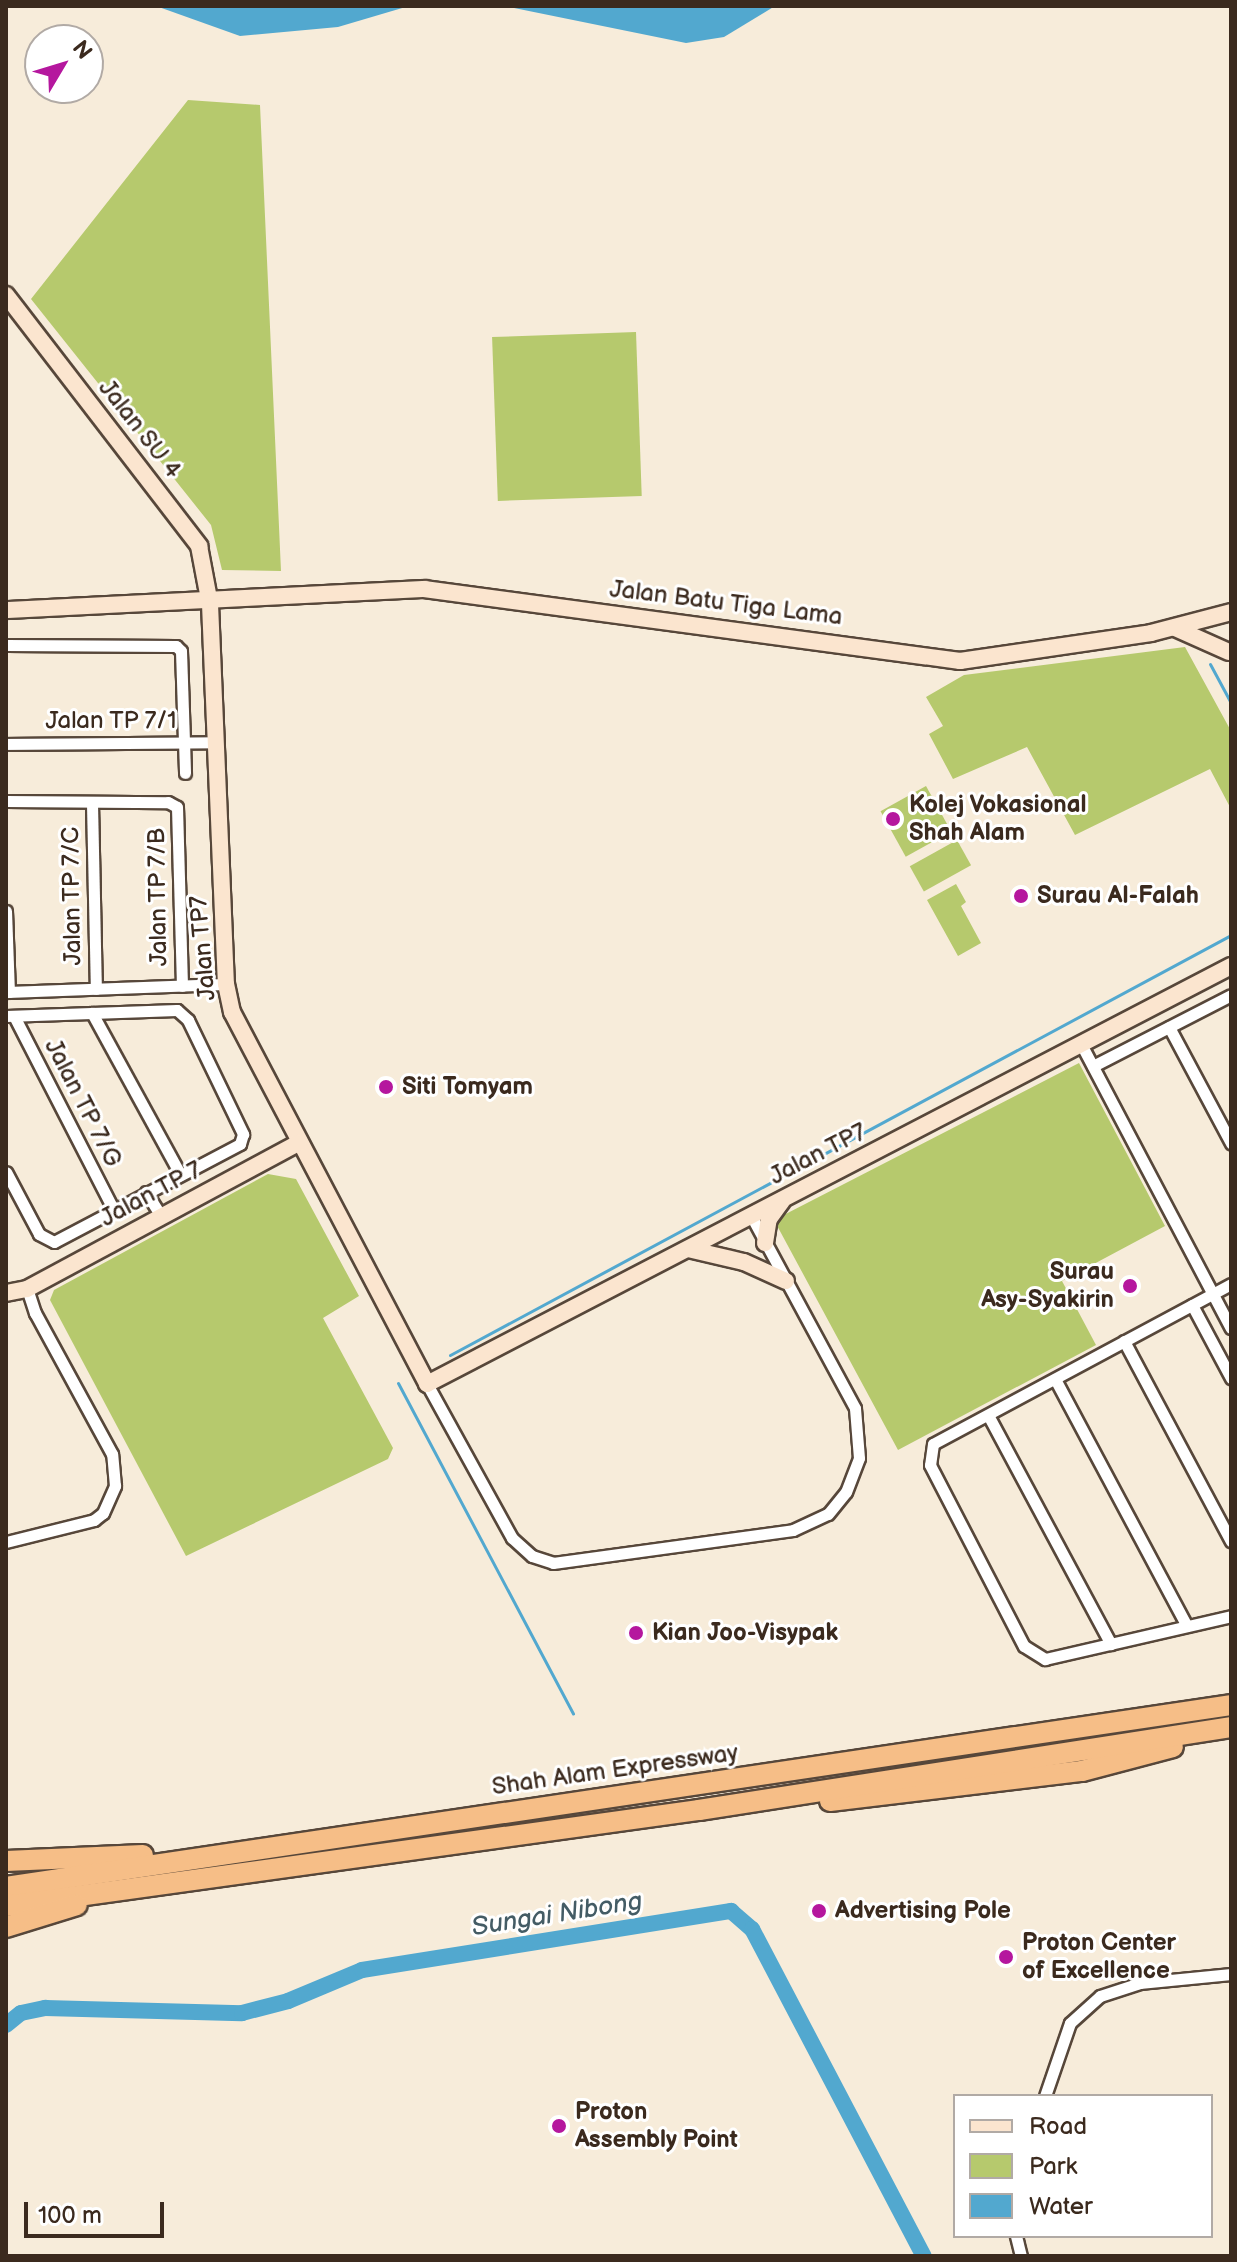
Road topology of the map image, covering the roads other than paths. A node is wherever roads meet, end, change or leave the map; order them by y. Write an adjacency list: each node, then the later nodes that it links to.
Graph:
1 (6, 295): 2 (street, Jalan SU 4)
2 (210, 604): 3 (street, Jalan Batu Tiga Lama); 6 (street, Jalan Batu Tiga Lama); 9 (street, Jalan TP7)
3 (6, 610)
4 (1231, 612): 5 (street, Jalan Batu Tiga Lama)
5 (1212, 619): 6 (street, Jalan Batu Tiga Lama); 8 (street)
6 (1175, 628): 8 (street)
7 (6, 645): 10 (street)
8 (1230, 648)
9 (215, 742): 10 (street, Jalan TP 7/1); 17 (street, Jalan TP7)
10 (184, 743): 11 (street, Jalan TP 7/1); 12 (street)
11 (6, 744)
12 (185, 773)
13 (6, 801): 14 (street)
14 (92, 803): 18 (street, Jalan TP 7/B); 19 (street, Jalan TP 7/C)
15 (6, 911): 20 (street)
16 (1231, 966): 25 (street, Jalan TP7)
17 (226, 984): 18 (street); 27 (street, Jalan TP7)
18 (182, 986): 19 (street)
19 (96, 989): 20 (street)
20 (8, 992)
21 (1231, 995): 24 (street)
22 (92, 1013): 23 (street); 30 (street); 30 (street)
23 (10, 1016): 33 (street, Jalan TP 7/G)
24 (1169, 1027): 26 (street); 28 (street)
25 (1081, 1044): 26 (street); 32 (street, Jalan TP7)
26 (1093, 1066): 42 (street)
27 (298, 1143): 34 (street, Jalan TP 7); 46 (street, Jalan TP7)
28 (1231, 1143)
29 (6, 1172): 33 (street)
30 (180, 1174): 31 (street)
31 (146, 1192): 33 (street); 34 (street)
32 (782, 1199): 35 (street, Jalan TP7); 36 (street)
33 (113, 1209)
34 (161, 1216): 40 (street, Jalan TP 7)
35 (751, 1216): 36 (street, Jalan TP7); 37 (street, Jalan TP7)
36 (765, 1243): 38 (street, Jalan TP7)
37 (688, 1249): 38 (street); 46 (street, Jalan TP7)
38 (786, 1281): 46 (street, Jalan TP7)
39 (1231, 1284): 42 (street)
40 (27, 1289): 41 (street, Jalan TP 7); 51 (street)
41 (6, 1293)
42 (1213, 1294): 43 (street); 44 (street)
43 (1192, 1305): 45 (street); 47 (street)
44 (1231, 1328)
45 (1124, 1341): 48 (street); 50 (street)
46 (420, 1373)
47 (1231, 1378)
48 (1055, 1379): 49 (street); 53 (street)
49 (988, 1415): 54 (street); 54 (street)
50 (1231, 1541)
51 (6, 1542)
52 (1231, 1616): 53 (street)
53 (1187, 1626): 54 (street)
54 (1111, 1644)
55 (1231, 1705): 57 (highway, Shah Alam Expressway)
56 (1231, 1729): 60 (highway, Shah Alam Expressway)
57 (247, 1850): 58 (highway); 59 (highway, Shah Alam Expressway)
58 (6, 1861)
59 (6, 1887)
60 (130, 1887): 61 (highway, Shah Alam Expressway); 62 (highway)
61 (6, 1906)
62 (6, 1927)
63 (1231, 1974): 64 (street)
64 (1046, 2094)

